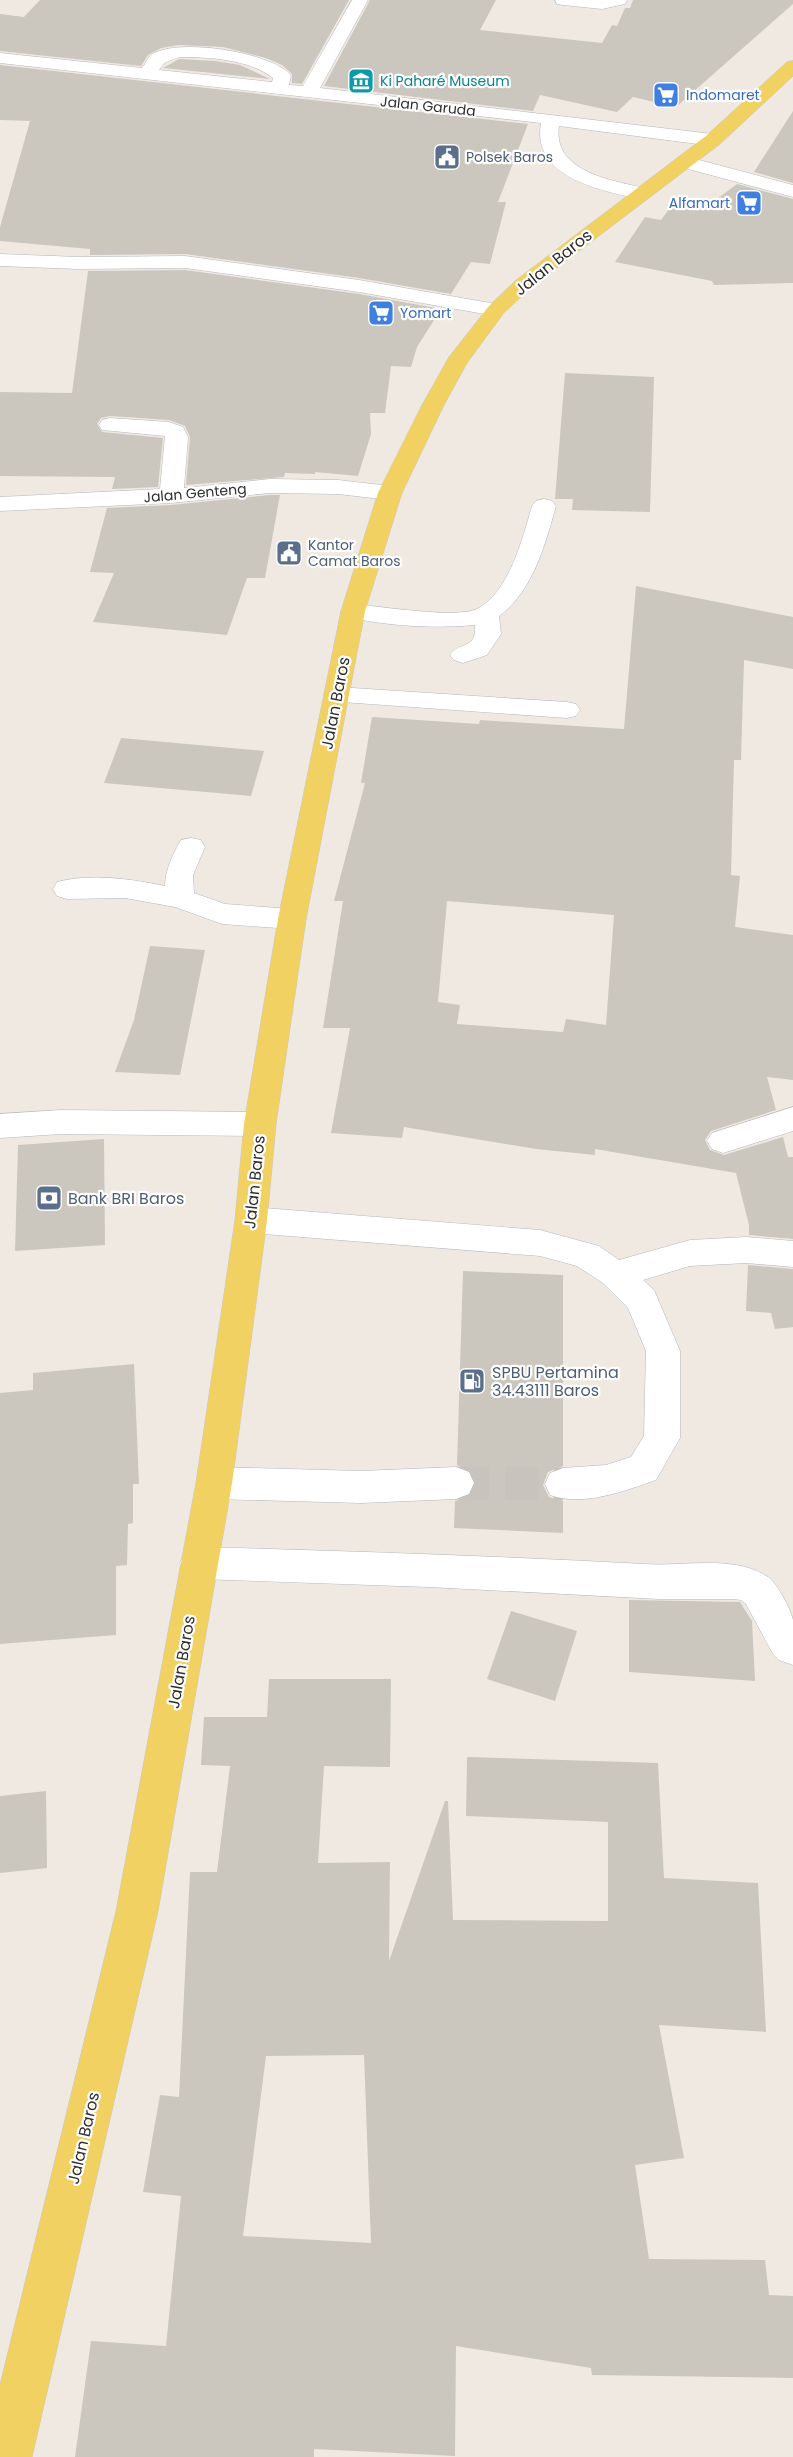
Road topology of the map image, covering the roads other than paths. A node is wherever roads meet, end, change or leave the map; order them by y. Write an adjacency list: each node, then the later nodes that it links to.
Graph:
1 (360, 0): 8 (street)
2 (563, 0): 3 (street)
3 (619, 0)
4 (0, 57): 6 (street, Jalan Garuda)
5 (793, 66): 10 (main road, Jalan Baros)
6 (148, 74): 7 (street, Jalan Garuda); 7 (street)
7 (276, 89): 8 (street, Jalan Garuda)
8 (308, 93): 9 (street, Jalan Garuda)
9 (551, 119): 10 (street, Jalan Garuda); 13 (street)
10 (712, 140): 11 (main road, Jalan Baros)
11 (684, 162): 12 (street); 13 (main road, Jalan Baros)
12 (793, 191)
13 (642, 193): 15 (main road, Jalan Baros)
14 (0, 260): 15 (street)
15 (496, 310): 17 (main road, Jalan Baros)
16 (110, 425): 18 (street)
17 (390, 493): 18 (street, Jalan Genteng); 21 (main road, Jalan Baros)
18 (171, 496): 19 (street, Jalan Genteng)
19 (0, 504)
20 (544, 506): 22 (street)
21 (353, 611): 22 (street); 24 (main road, Jalan Baros)
22 (486, 614): 23 (street)
23 (463, 655)
24 (336, 695): 25 (street); 29 (main road, Jalan Baros)
25 (567, 710)
26 (191, 847): 28 (street)
27 (67, 889): 28 (street)
28 (180, 898): 29 (street)
29 (292, 919): 31 (main road, Jalan Baros)
30 (793, 1119): 33 (street)
31 (260, 1124): 32 (street); 34 (main road, Jalan Baros)
32 (0, 1126)
33 (723, 1141)
34 (251, 1220): 36 (street); 37 (main road, Jalan Baros)
35 (793, 1254): 36 (street)
36 (615, 1274): 39 (street)
37 (214, 1483): 38 (street); 40 (main road, Jalan Baros)
38 (456, 1483)
39 (563, 1484)
40 (199, 1563): 41 (street); 42 (main road, Jalan Baros)
41 (793, 1648)
42 (6, 2457)

